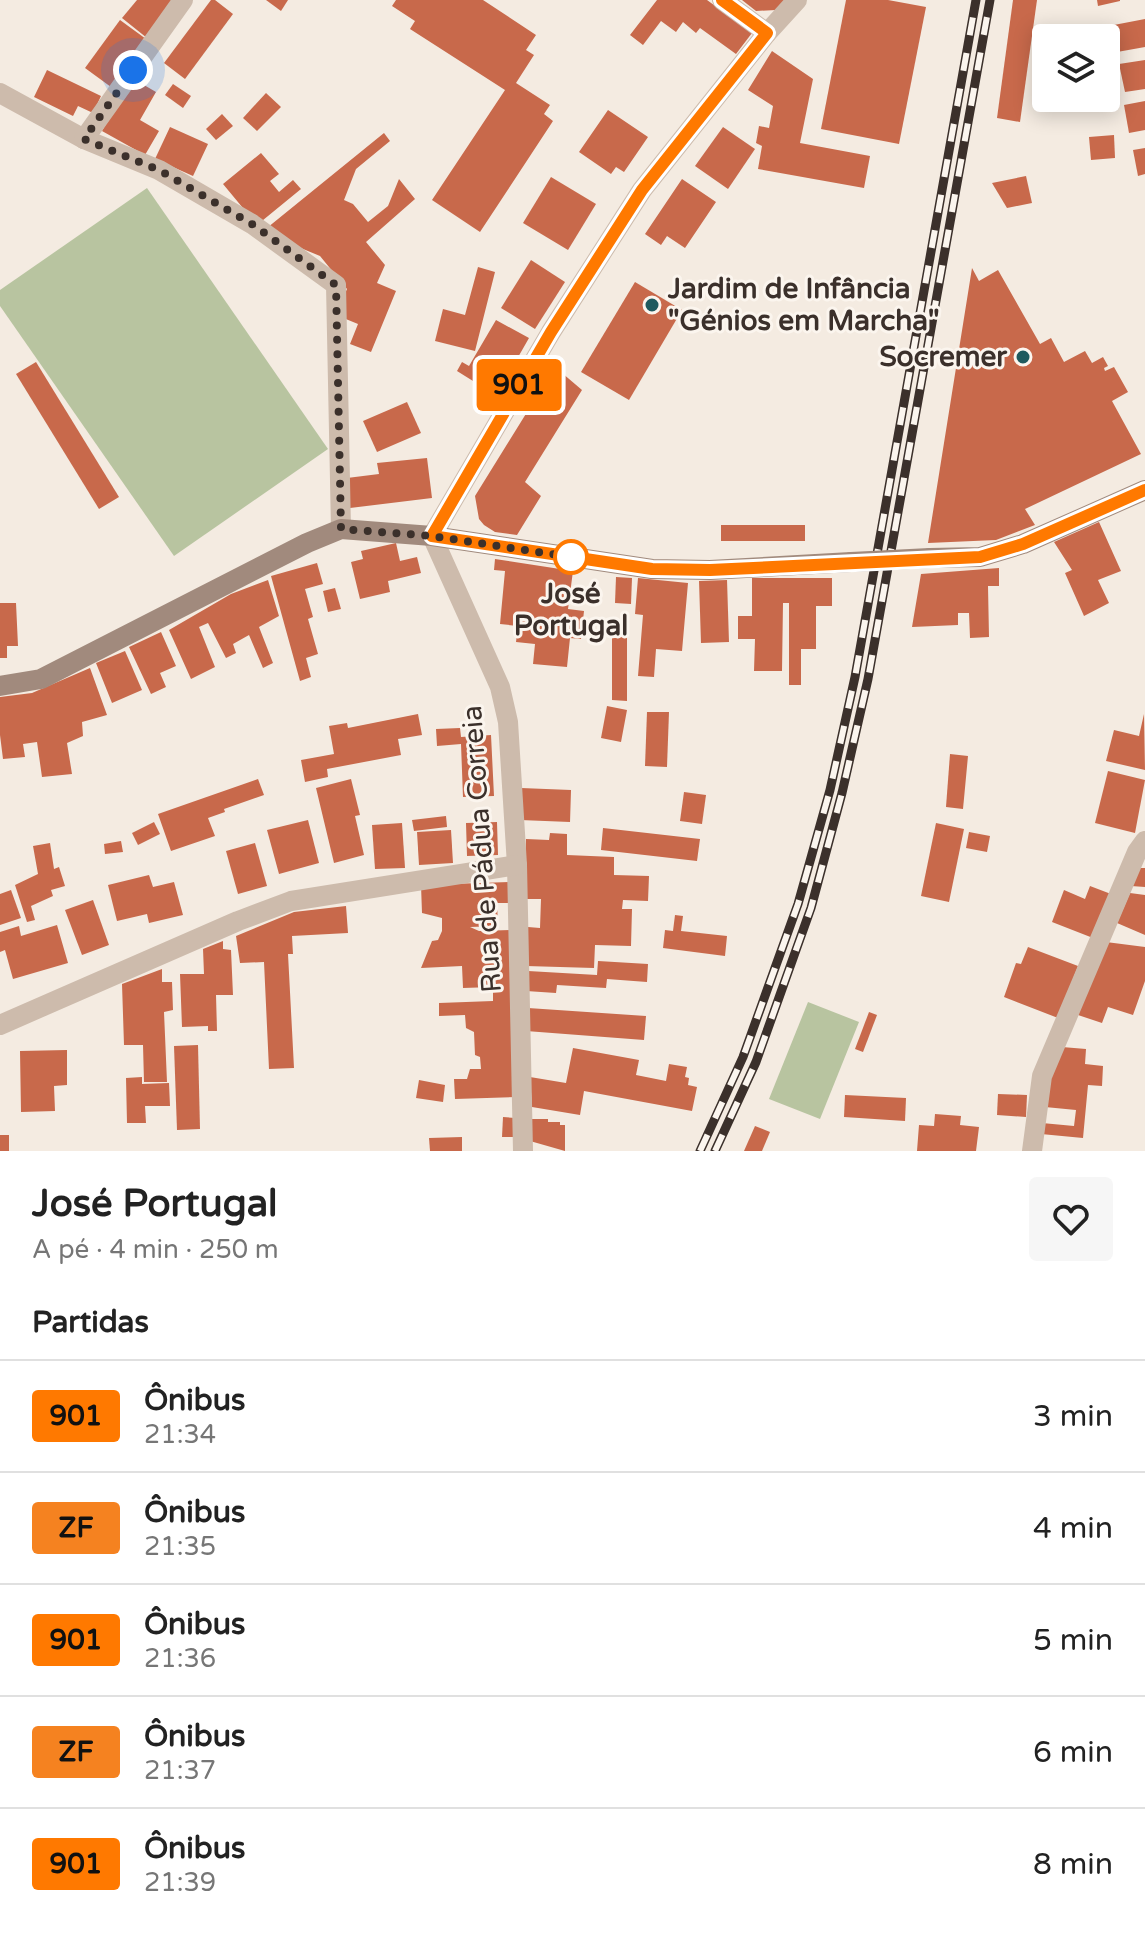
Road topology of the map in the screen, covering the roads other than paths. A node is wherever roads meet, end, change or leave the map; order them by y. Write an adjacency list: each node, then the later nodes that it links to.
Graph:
1 (183, 0): 6 (street)
2 (722, 0): 4 (street)
3 (797, 0): 4 (street)
4 (767, 33): 9 (street)
5 (0, 93): 6 (street)
6 (84, 139): 8 (street)
7 (1145, 490): 9 (main road, bridge)
8 (341, 529): 9 (main road); 10 (main road)
9 (432, 536): 12 (street, Rua de Pádua Correia)
10 (0, 686)
11 (1145, 841): 15 (street)
12 (517, 865): 13 (street); 14 (street, Rua de Pádua Correia)
13 (0, 1025)
14 (523, 1151)
15 (1032, 1151)

